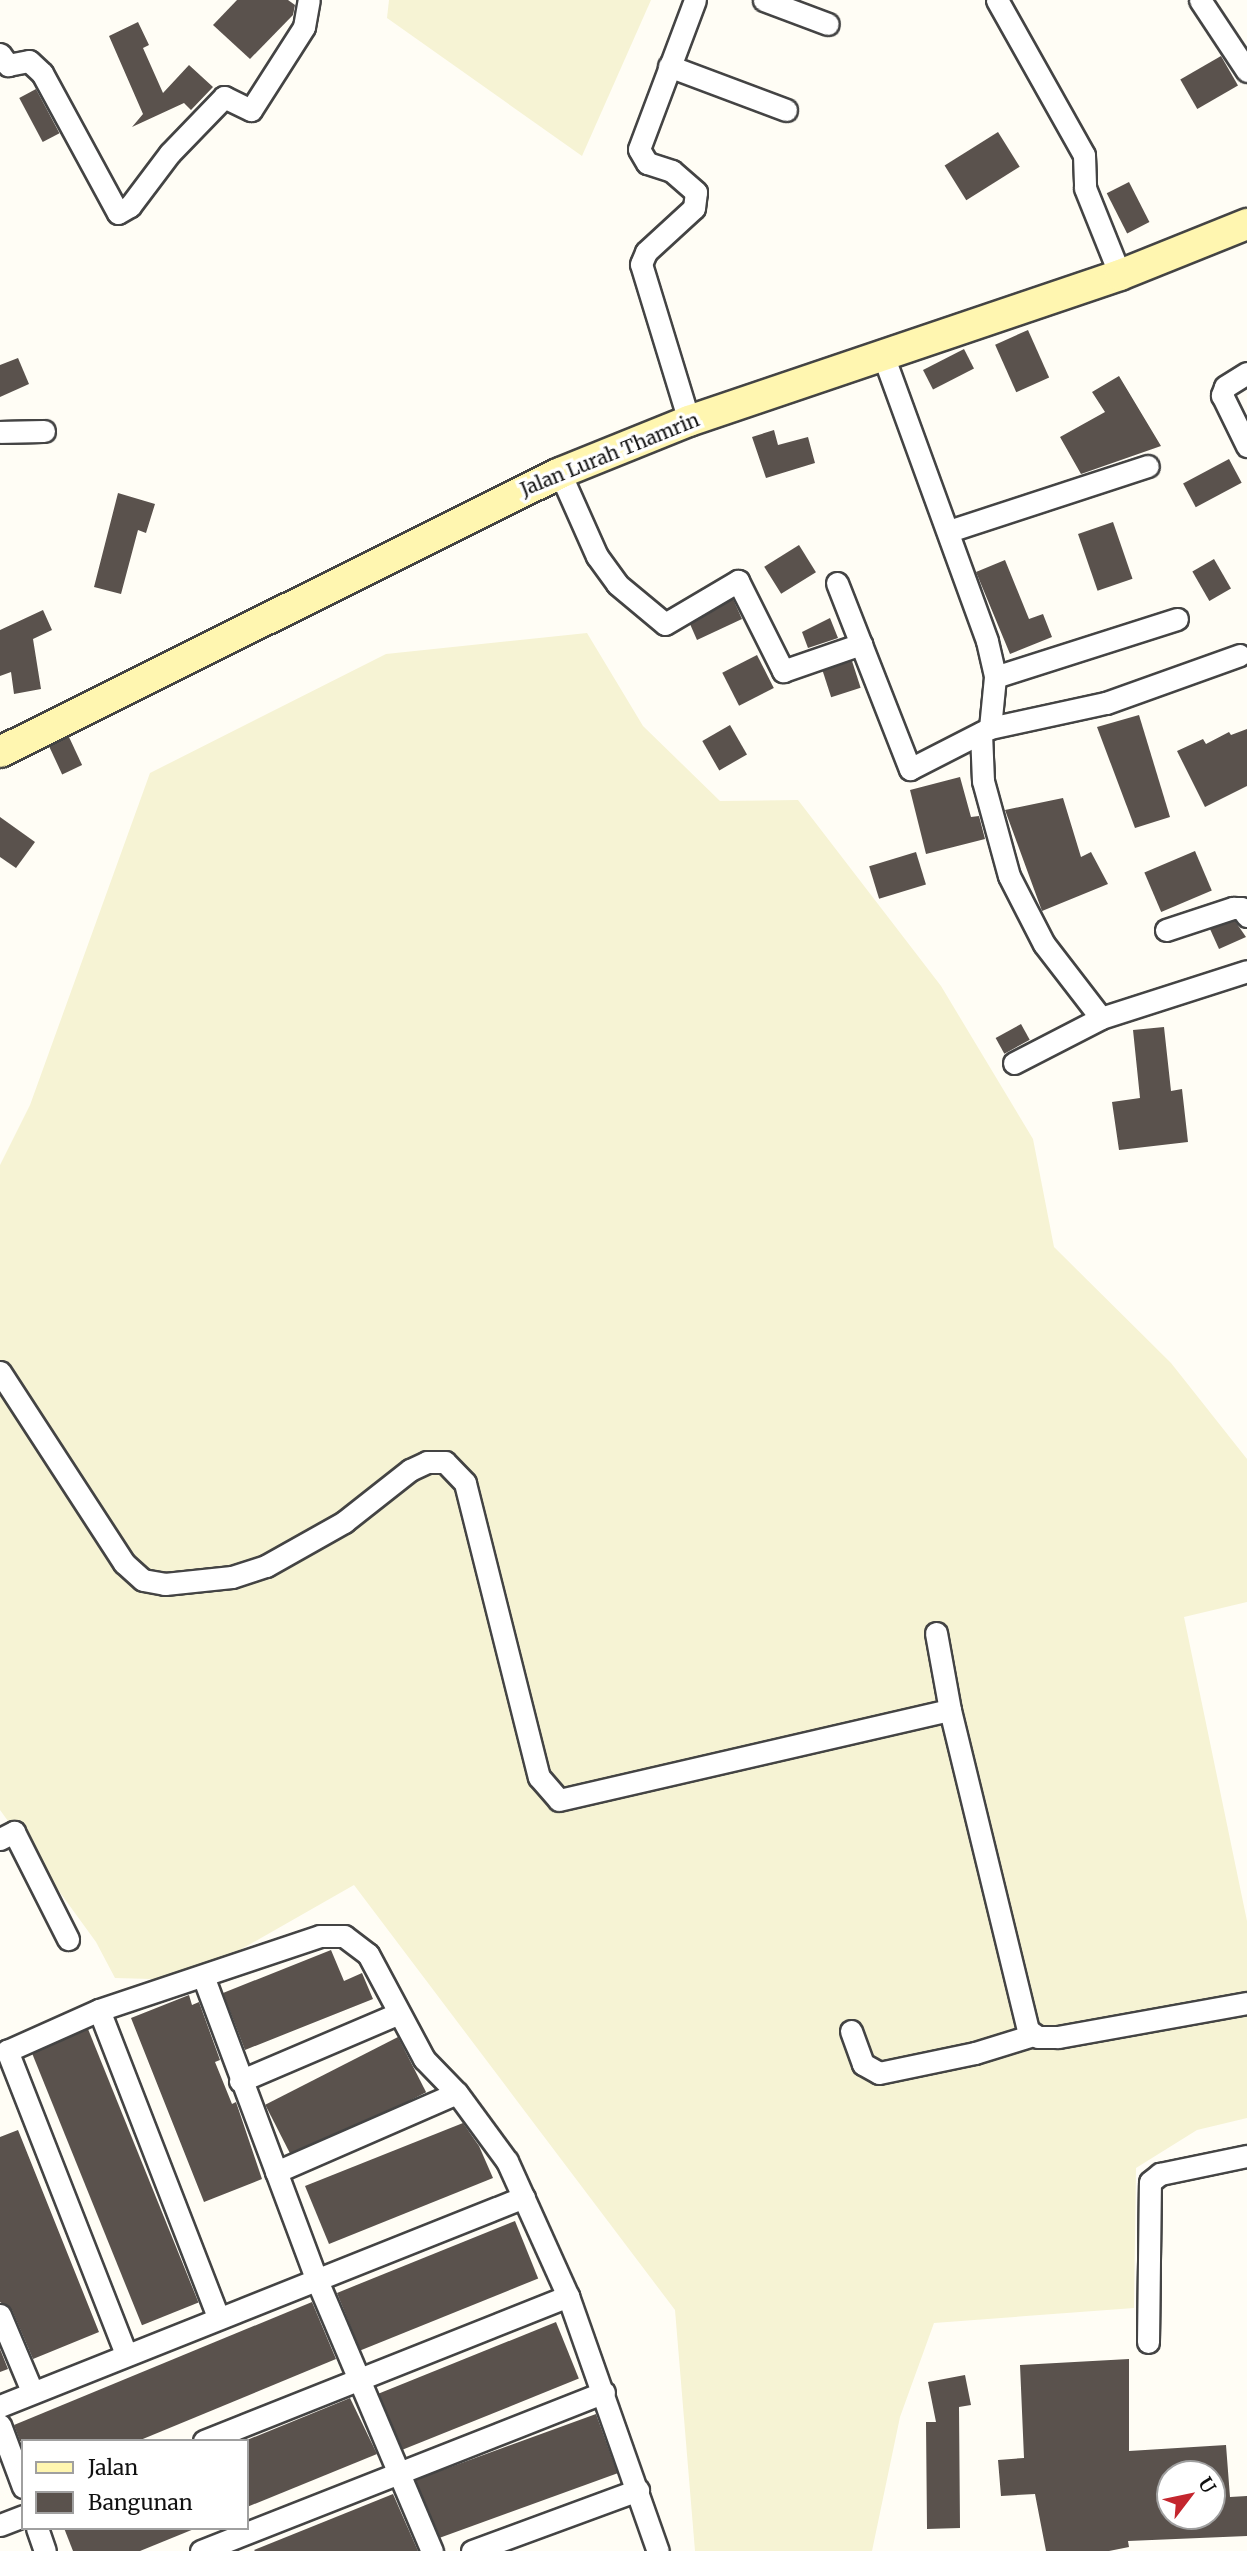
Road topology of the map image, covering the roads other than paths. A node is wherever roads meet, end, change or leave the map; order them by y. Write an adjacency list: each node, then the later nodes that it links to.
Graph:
1 (309, 0): 7 (street)
2 (695, 0): 8 (street)
3 (764, 0): 6 (street)
4 (997, 0): 12 (street)
5 (1200, 0): 9 (street)
6 (828, 24)
7 (0, 54)
8 (669, 66): 10 (street); 15 (street)
9 (1246, 69)
10 (786, 110)
11 (1247, 224): 12 (street, Jalan Lurah Thamrin)
12 (1120, 275): 13 (street, Jalan Lurah Thamrin)
13 (883, 355): 15 (street, Jalan Lurah Thamrin); 21 (street)
14 (1247, 373): 18 (street)
15 (689, 421): 20 (street, Jalan Lurah Thamrin)
16 (44, 431): 17 (street)
17 (0, 432)
18 (1247, 446)
19 (1148, 466): 21 (street)
20 (560, 473): 24 (street); 28 (street, Jalan Lurah Thamrin)
21 (949, 531): 26 (street)
22 (837, 583): 24 (street)
23 (1177, 619): 26 (street)
24 (861, 644): 27 (street)
25 (1240, 655): 27 (street)
26 (995, 677): 27 (street)
27 (985, 730): 32 (street)
28 (0, 752)
29 (1247, 916): 30 (street)
30 (1166, 930)
31 (1247, 971): 32 (street)
32 (1101, 1018): 33 (street)
33 (1014, 1063)
34 (0, 1372): 36 (street)
35 (936, 1633): 36 (street)
36 (950, 1710): 44 (street)
37 (0, 1839): 38 (street)
38 (68, 1939)
39 (203, 1976): 41 (street); 42 (street); 45 (street)
40 (1247, 2003): 44 (street)
41 (99, 2010): 53 (street); 55 (street)
42 (397, 2014): 45 (street); 46 (street)
43 (851, 2031): 44 (street)
44 (1032, 2035)
45 (240, 2081): 48 (street)
46 (457, 2093): 48 (street); 49 (street)
47 (1247, 2156): 54 (street)
48 (276, 2172): 50 (street)
49 (524, 2197): 50 (street); 51 (street)
50 (316, 2278): 53 (street); 56 (street)
51 (568, 2296): 56 (street); 58 (street)
52 (0, 2315): 57 (street)
53 (218, 2317): 55 (street)
54 (1147, 2343)
55 (126, 2354): 57 (street)
56 (356, 2377): 61 (street); 62 (street)
57 (32, 2391): 59 (street)
58 (604, 2392): 62 (street); 64 (street)
59 (0, 2406)
60 (0, 2425): 63 (street)
61 (209, 2439)
62 (397, 2473): 69 (street); 70 (street)
63 (21, 2482)
64 (638, 2490): 71 (street); 72 (street)
65 (21, 2517): 66 (street)
66 (0, 2525)
67 (38, 2530): 68 (street)
68 (45, 2551)
69 (201, 2551)
70 (432, 2551)
71 (472, 2551)
72 (658, 2551)

